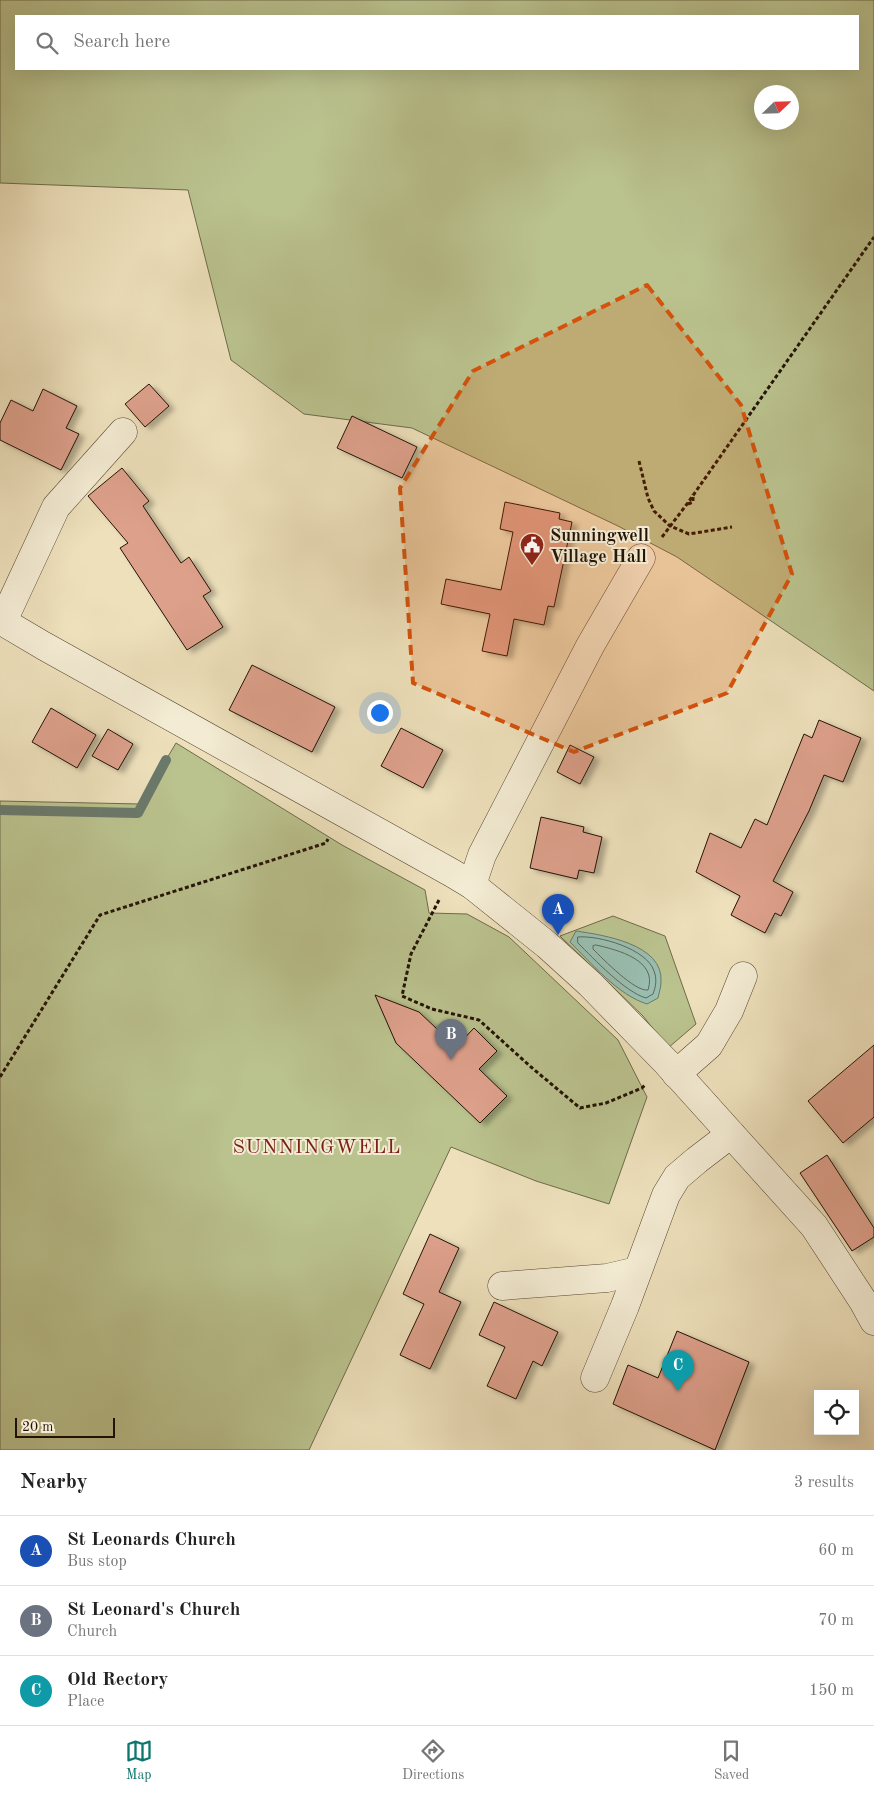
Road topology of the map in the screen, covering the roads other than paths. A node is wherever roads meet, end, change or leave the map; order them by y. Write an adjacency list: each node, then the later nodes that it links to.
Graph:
1 (123, 432): 3 (street)
2 (651, 549): 4 (street)
3 (1, 620): 4 (street)
4 (462, 879): 6 (street)
5 (743, 976): 6 (street)
6 (672, 1069): 7 (street)
7 (731, 1134): 8 (street); 10 (street)
8 (636, 1271): 9 (street); 11 (street)
9 (502, 1286)
10 (870, 1302)
11 (595, 1378)

